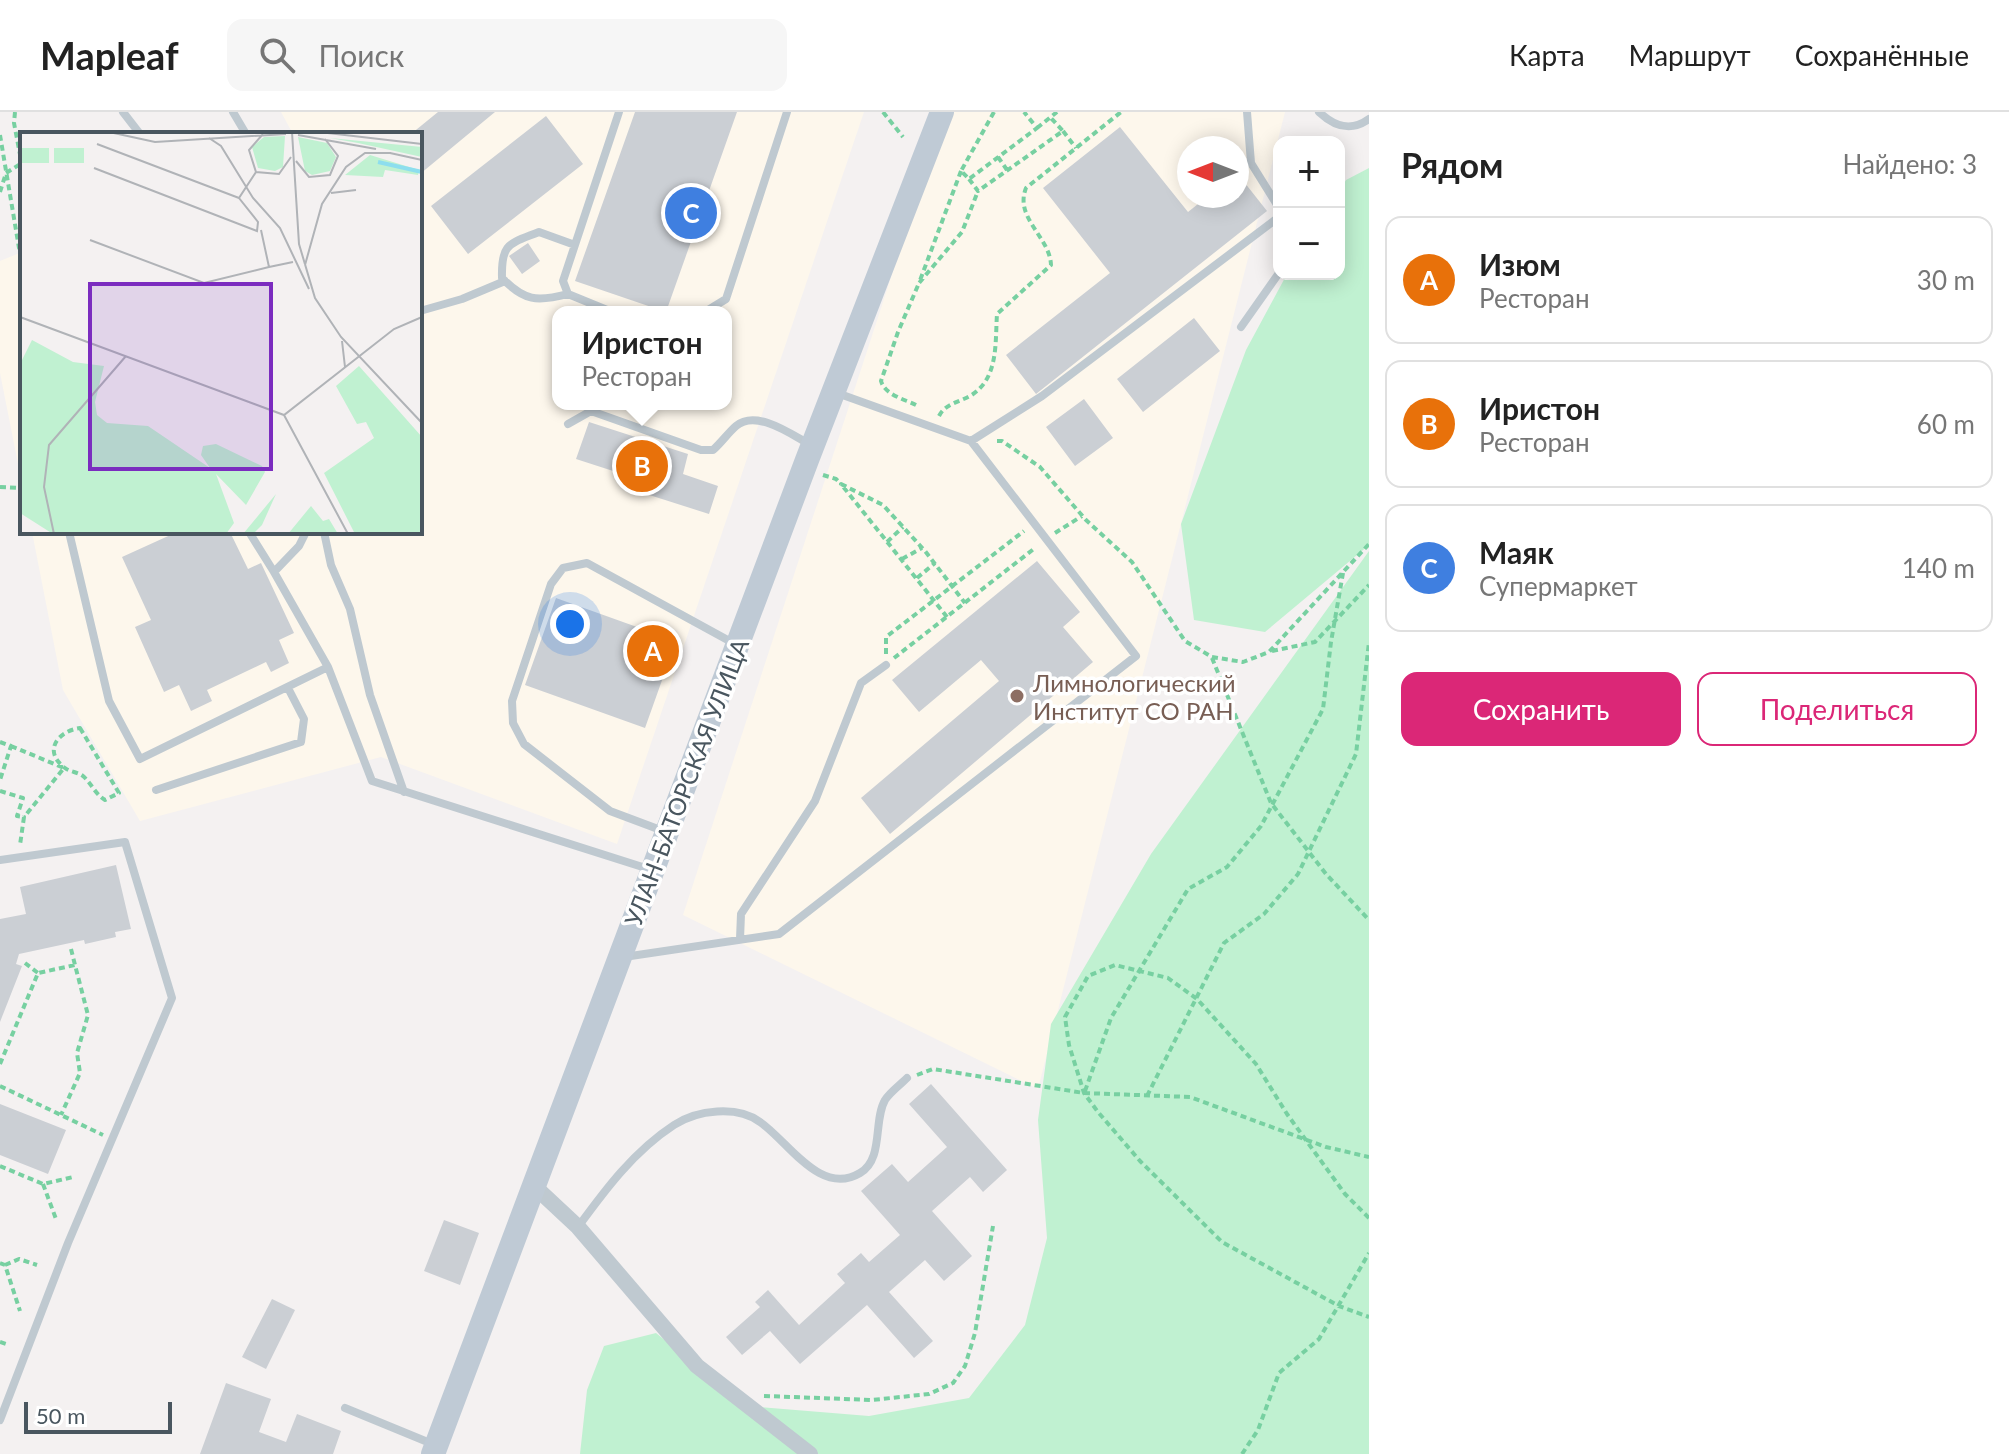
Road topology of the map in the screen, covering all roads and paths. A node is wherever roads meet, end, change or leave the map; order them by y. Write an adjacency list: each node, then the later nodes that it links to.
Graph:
1 (123, 112): 18 (lane)
2 (233, 112): 19 (lane)
3 (619, 112): 34 (lane)
4 (787, 112): 41 (lane)
5 (883, 112): 21 (path)
6 (942, 112): 44 (street, УЛАН-БАТОРСКАЯ УЛИЦА)
7 (994, 112): 27 (path)
8 (1024, 112): 16 (path)
9 (1057, 112): 14 (path)
10 (1121, 112): 22 (path)
11 (1247, 112): 32 (lane)
12 (1319, 112): 15 (lane)
13 (16, 113): 23 (path)
14 (1050, 117): 16 (path); 17 (path)
15 (1369, 119)
16 (1037, 128): 24 (path)
17 (1063, 131): 22 (path); 26 (path)
18 (138, 132)
19 (245, 132)
20 (0, 135): 28 (path)
21 (903, 137)
22 (1076, 148): 46 (path)
23 (20, 154)
24 (998, 157): 26 (path); 29 (path)
25 (20, 165): 28 (path)
26 (1007, 170): 30 (path)
27 (961, 171): 29 (path); 38 (path)
28 (6, 173): 31 (path); 35 (path)
29 (969, 179): 30 (path)
30 (978, 191): 38 (path)
31 (0, 192)
32 (1273, 198)
33 (1273, 222): 48 (lane)
34 (575, 245): 37 (lane); 39 (lane)
35 (20, 249)
36 (1274, 280): 43 (lane)
37 (505, 281): 39 (lane); 42 (lane)
38 (919, 283): 45 (path)
39 (568, 294): 40 (lane)
40 (597, 306)
41 (715, 306)
42 (422, 310)
43 (1241, 327)
44 (834, 392): 48 (lane); 49 (street, УЛАН-БАТОРСКАЯ УЛИЦА)
45 (919, 407)
46 (929, 411)
47 (568, 424): 49 (lane)
48 (971, 441): 54 (path); 55 (lane)
49 (813, 446): 77 (street, УЛАН-БАТОРСКАЯ УЛИЦА)
50 (836, 479): 51 (path)
51 (841, 484): 56 (path); 62 (path)
52 (0, 487): 53 (path)
53 (20, 488)
54 (1082, 516): 61 (path); 79 (path)
55 (1034, 523): 61 (lane); 71 (path)
56 (903, 527): 62 (path); 64 (path)
57 (69, 534): 82 (lane)
58 (250, 534): 67 (lane)
59 (305, 534): 67 (lane)
60 (324, 534): 89 (lane)
61 (1046, 539): 73 (path); 98 (lane)
62 (887, 542): 65 (path)
63 (1369, 544): 68 (path)
64 (922, 548): 65 (path); 66 (path)
65 (902, 559): 69 (path)
66 (935, 563): 69 (path); 71 (path)
67 (274, 572): 81 (lane)
68 (1343, 573): 75 (path); 78 (path)
69 (917, 578): 72 (path)
70 (1369, 585): 75 (path)
71 (953, 586): 72 (path); 73 (path)
72 (934, 600): 74 (path); 80 (path)
73 (965, 603): 74 (path)
74 (947, 617): 80 (path)
75 (1334, 622): 78 (path); 90 (path)
76 (1369, 642): 93 (path)
77 (738, 645): 92 (street, УЛАН-БАТОРСКАЯ УЛИЦА); 92 (lane)
78 (1269, 652): 79 (path)
79 (1212, 657): 90 (path)
80 (886, 665): 98 (lane)
81 (328, 667): 82 (lane); 89 (lane)
82 (288, 688): 87 (lane)
83 (0, 742): 84 (path)
84 (11, 746): 85 (path); 86 (path)
85 (64, 768): 85 (path); 91 (path)
86 (0, 780)
87 (156, 790)
88 (0, 791): 91 (path)
89 (404, 792): 96 (lane)
90 (1272, 805): 93 (path); 103 (path)
91 (24, 817): 94 (path)
92 (667, 832): 96 (street, УЛАН-БАТОРСКАЯ УЛИЦА)
93 (1308, 851): 97 (path); 105 (path)
94 (18, 858): 95 (lane); 112 (lane)
95 (0, 860)
96 (652, 870): 100 (street, УЛАН-БАТОРСКАЯ УЛИЦА)
97 (1369, 920)
98 (740, 939): 100 (lane)
99 (71, 949): 102 (path)
100 (619, 957): 118 (street, УЛАН-БАТОРСКАЯ УЛИЦА)
101 (25, 963): 104 (path)
102 (75, 965): 104 (path); 111 (path)
103 (1139, 971): 105 (path); 109 (path); 109 (path)
104 (38, 973): 106 (path)
105 (1197, 999): 110 (path); 113 (path)
106 (0, 1064)
107 (907, 1078): 109 (path); 122 (lane)
108 (0, 1086): 111 (path)
109 (1084, 1093): 110 (path); 126 (path)
110 (1147, 1096): 113 (path)
111 (61, 1115): 112 (path)
112 (112, 1139): 133 (lane)
113 (1306, 1140): 114 (path); 119 (path)
114 (1369, 1157)
115 (0, 1166): 117 (path)
116 (73, 1177): 117 (path)
117 (43, 1184): 120 (path)
118 (533, 1185): 122 (street); 134 (street, УЛАН-БАТОРСКАЯ УЛИЦА)
119 (1369, 1218)
120 (56, 1219)
121 (993, 1226): 131 (path)
122 (578, 1227): 131 (street)
123 (1369, 1253): 126 (path)
124 (3, 1264): 125 (path); 127 (path)
125 (37, 1265)
126 (1339, 1306): 128 (path); 136 (path)
127 (20, 1311)
128 (1369, 1317)
129 (0, 1342): 130 (path)
130 (6, 1344)
131 (733, 1394): 135 (street)
132 (345, 1408): 134 (lane)
133 (0, 1420)
134 (434, 1450)
135 (810, 1454)
136 (1242, 1454)

